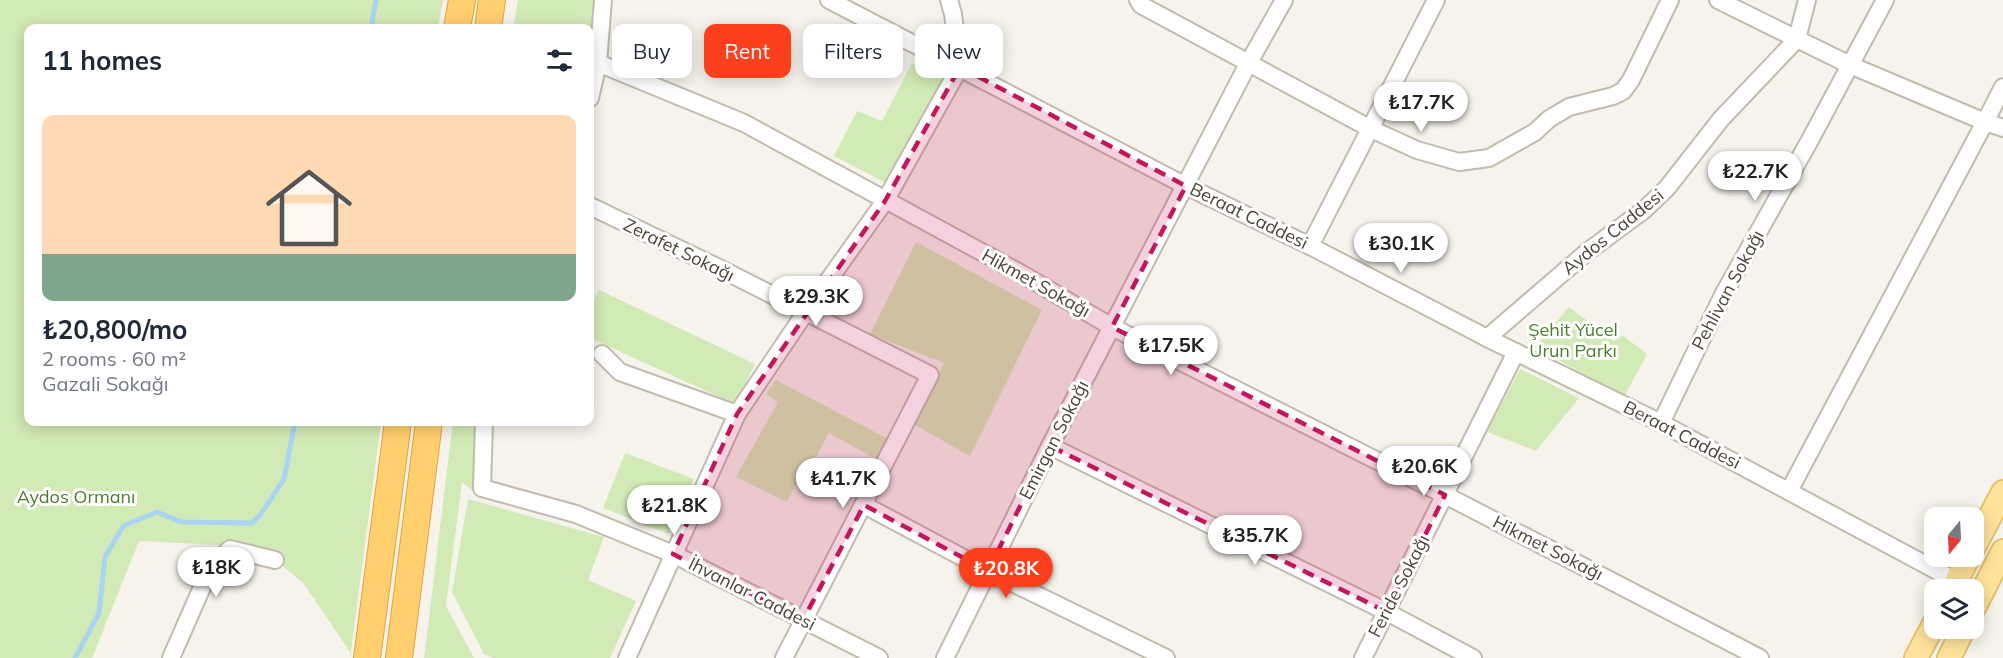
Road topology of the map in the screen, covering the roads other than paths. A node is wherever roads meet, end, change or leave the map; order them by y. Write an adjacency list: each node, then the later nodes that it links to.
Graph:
1 (462, 0): 13 (highway)
2 (492, 0): 14 (highway)
3 (603, 0): 18 (street)
4 (829, 0): 17 (street, Beraat Caddesi)
5 (949, 0): 15 (street)
6 (1138, 0): 19 (street)
7 (1284, 0): 19 (street, Emirgan Sokağı)
8 (1436, 0): 27 (street)
9 (1670, 0): 27 (street)
10 (1718, 0): 16 (street)
11 (1807, 0): 16 (street, Aydos Caddesi)
12 (1885, 0): 20 (street, Pehlivan Sokağı)
13 (458, 24)
14 (489, 24)
15 (954, 24)
16 (1797, 39): 20 (street); 34 (street, Aydos Caddesi)
17 (915, 44)
18 (598, 63): 23 (street); 29 (street, Hikmet Sokağı)
19 (1248, 64): 27 (street); 28 (street, Emirgan Sokağı)
20 (1850, 65): 25 (street); 38 (street, Pehlivan Sokağı)
21 (954, 78): 29 (street)
22 (981, 78): 28 (street, Beraat Caddesi)
23 (594, 80)
24 (2003, 87): 25 (street)
25 (1985, 122): 26 (street); 43 (street)
26 (2003, 128)
27 (1371, 129): 31 (street)
28 (1186, 186): 31 (street, Beraat Caddesi); 33 (street, Emirgan Sokağı)
29 (885, 201): 32 (street); 33 (street, Hikmet Sokağı)
30 (594, 208): 32 (street, Zerafet Sokağı)
31 (1310, 246): 34 (street, Beraat Caddesi)
32 (805, 313): 37 (street); 46 (street, Zerafet Sokağı)
33 (1112, 327): 42 (street, Emirgan Sokağı); 45 (street, Hikmet Sokağı)
34 (1487, 338): 35 (street, Beraat Caddesi)
35 (1516, 352): 38 (street, Beraat Caddesi); 45 (street, Feride Sokağı)
36 (602, 354): 37 (street)
37 (737, 414): 49 (street)
38 (1661, 423): 43 (street, Beraat Caddesi)
39 (397, 426): 59 (highway)
40 (428, 426): 60 (highway)
41 (484, 426): 49 (street, İhvanlar Caddesi)
42 (1050, 446): 51 (street, Emirgan Sokağı); 54 (street)
43 (1789, 491): 52 (street, Beraat Caddesi)
44 (2003, 492): 47 (main road)
45 (1445, 495): 54 (street, Feride Sokağı); 68 (street, Hikmet Sokağı)
46 (864, 505): 51 (street); 55 (street)
47 (1984, 528)
48 (2003, 552): 53 (main road)
49 (673, 554): 55 (street, İhvanlar Caddesi); 61 (street)
50 (275, 560): 58 (street)
51 (988, 572): 64 (street, Emirgan Sokağı); 65 (street)
52 (1943, 579)
53 (1984, 589)
54 (1387, 612): 66 (street, Feride Sokağı); 67 (street)
55 (803, 620): 62 (street); 63 (street, İhvanlar Caddesi)
56 (1926, 639): 69 (main road)
57 (1958, 639): 70 (main road)
58 (171, 658)
59 (367, 658)
60 (399, 658)
61 (627, 658)
62 (784, 658)
63 (879, 658)
64 (945, 658)
65 (1166, 658)
66 (1363, 658)
67 (1473, 658)
68 (1760, 658)
69 (1916, 658)
70 (1948, 658)

